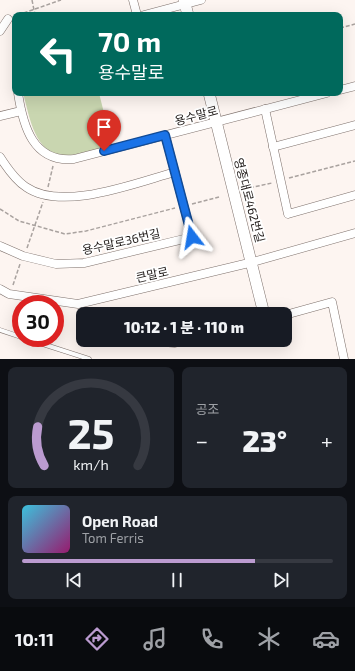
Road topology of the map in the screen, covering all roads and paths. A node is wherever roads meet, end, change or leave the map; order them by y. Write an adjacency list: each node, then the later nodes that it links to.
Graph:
1 (32, 0): 6 (path)
2 (61, 0): 6 (path)
3 (133, 0): 8 (street)
4 (201, 0): 5 (street)
5 (186, 6): 9 (street)
6 (34, 10): 7 (path)
7 (28, 12)
8 (136, 12)
9 (158, 12)
10 (8, 19): 13 (street)
11 (355, 24): 12 (path)
12 (343, 27)
13 (0, 31)
14 (355, 86): 15 (street)
15 (343, 89)
16 (18, 96): 20 (street)
17 (210, 96): 22 (street, 영종대로462번길)
18 (315, 96): 19 (street, 용수말로)
19 (265, 109): 22 (street, 용수말로); 25 (street)
20 (21, 111): 21 (street); 27 (street)
21 (0, 116)
22 (216, 122): 24 (street, 용수말로); 41 (street, 영종대로462번길)
23 (355, 126): 25 (street)
24 (165, 135): 27 (street, 용수말로); 29 (street, 용수말로36번길)
25 (273, 147): 30 (street)
26 (0, 157): 33 (street)
27 (55, 158): 33 (path)
28 (355, 161): 30 (path)
29 (174, 172): 33 (street); 35 (street, 용수말로36번길)
30 (280, 181): 31 (path); 32 (street)
31 (244, 190)
32 (355, 195)
33 (46, 196): 37 (path)
34 (219, 197): 35 (path)
35 (184, 206): 37 (path); 40 (street, 용수말로36번길)
36 (0, 209): 37 (path)
37 (34, 227): 40 (path)
38 (355, 233): 41 (street, 큰말로)
39 (0, 246): 40 (street, 용수말로36번길)
40 (23, 256): 43 (path)
41 (253, 262): 43 (street, 큰말로); 44 (street, 영종대로462번길)
42 (0, 289): 43 (street, 큰말로)
43 (9, 294)
44 (263, 307)
45 (292, 312): 50 (street)
46 (0, 330): 47 (lane)
47 (12, 334)
48 (52, 347): 49 (lane)
49 (89, 359)
50 (344, 359)

